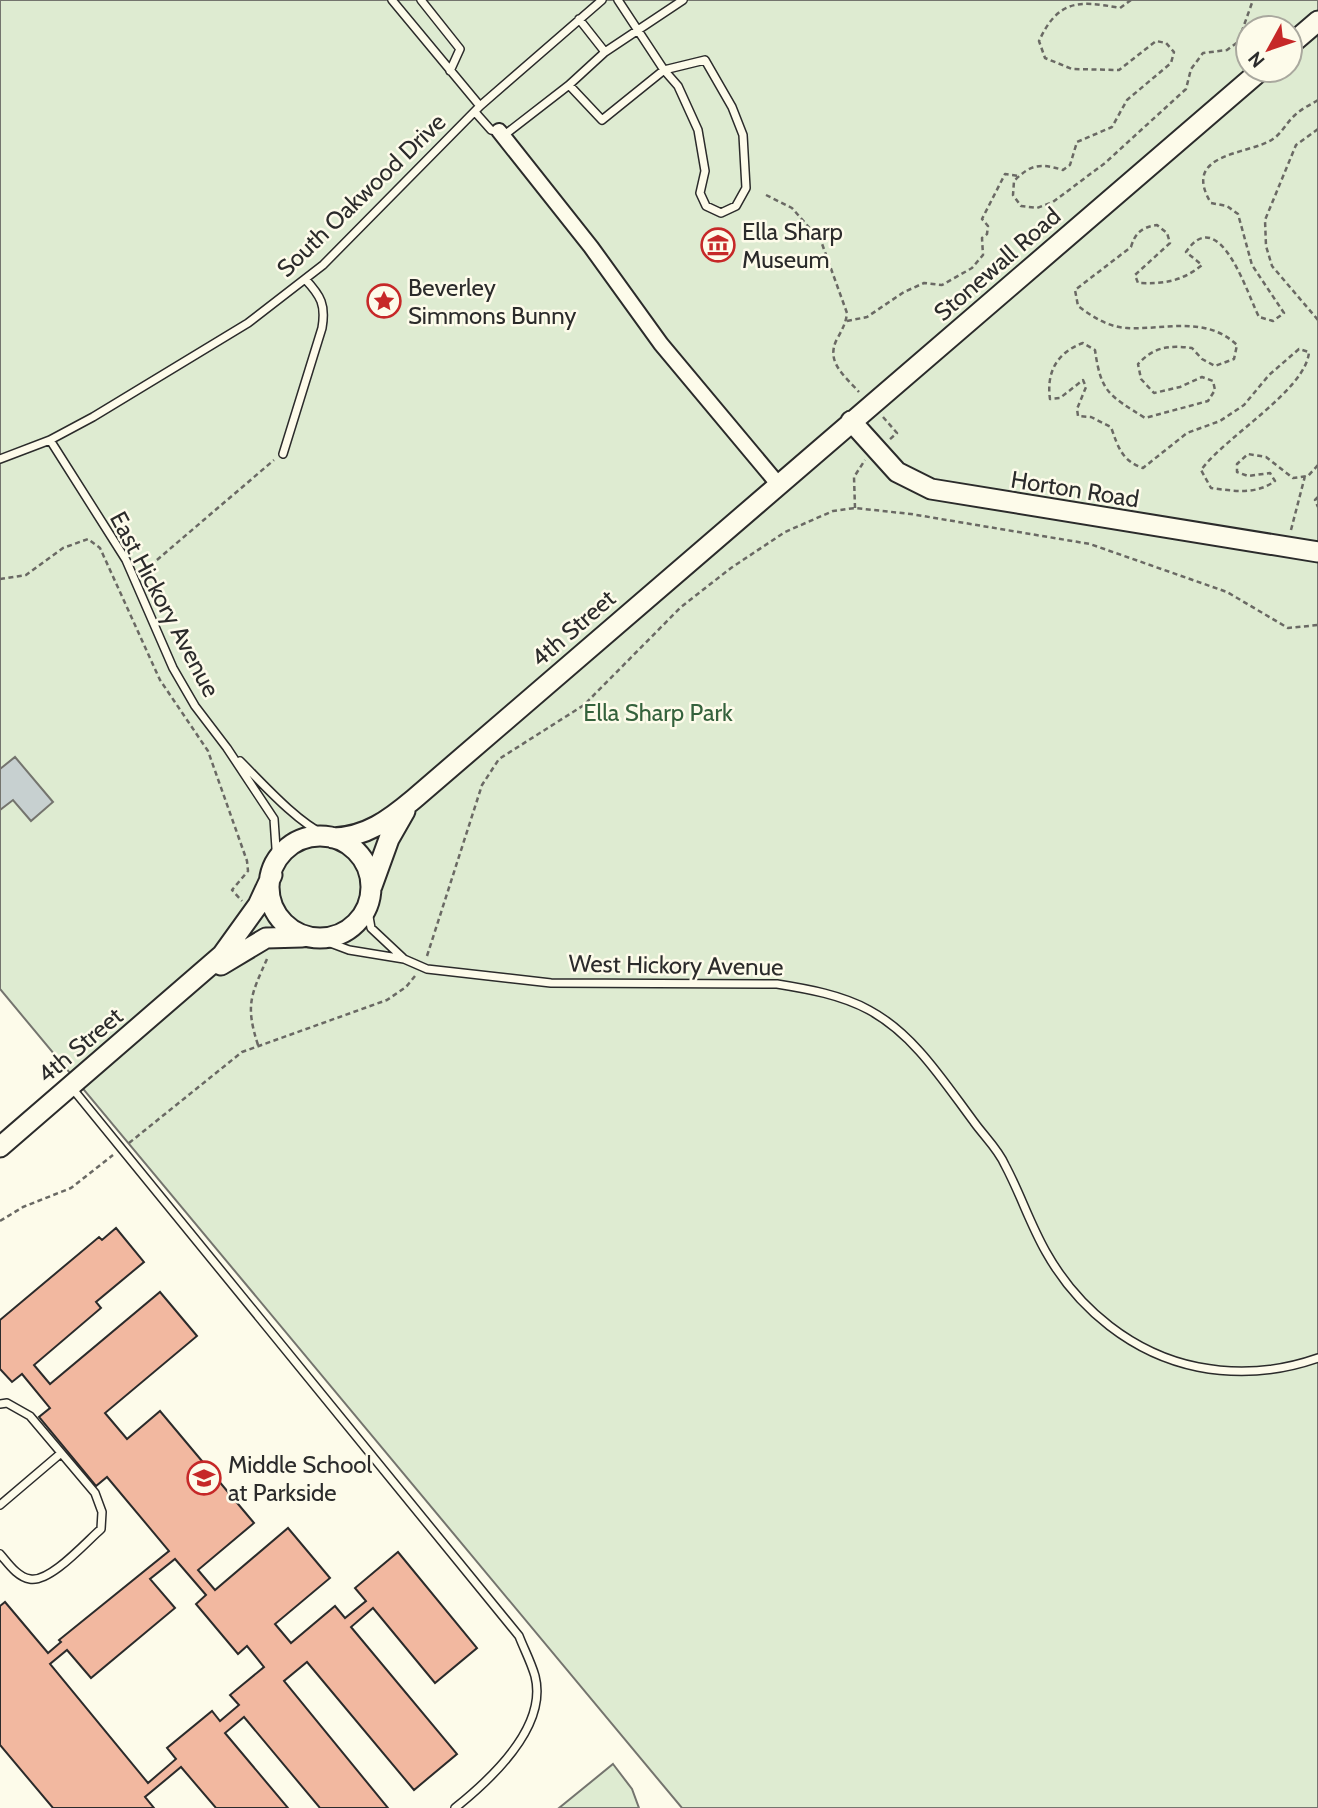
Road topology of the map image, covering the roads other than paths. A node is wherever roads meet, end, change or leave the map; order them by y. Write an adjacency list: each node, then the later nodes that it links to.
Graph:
1 (392, 0): 11 (lane)
2 (421, 0): 11 (lane)
3 (602, 0): 6 (lane, South Oakwood Drive)
4 (618, 0): 8 (lane)
5 (682, 0): 8 (lane)
6 (579, 19): 10 (lane); 15 (lane, South Oakwood Drive)
7 (1318, 21): 9 (street)
8 (639, 29): 10 (lane); 12 (lane)
9 (1304, 33)
10 (605, 52): 14 (lane)
11 (450, 71): 15 (lane)
12 (664, 71): 12 (lane); 14 (lane)
13 (1245, 84): 18 (street, Stonewall Road)
14 (569, 85): 16 (lane)
15 (477, 109): 16 (lane); 17 (lane, South Oakwood Drive)
16 (499, 131): 22 (street)
17 (305, 279): 19 (lane, South Oakwood Drive); 20 (lane)
18 (851, 421): 22 (street, Stonewall Road); 23 (street, Horton Road)
19 (50, 440): 21 (lane, South Oakwood Drive); 24 (lane, East Hickory Avenue)
20 (283, 454)
21 (0, 459)
22 (772, 489): 25 (street, 4th Street)
23 (1318, 552)
24 (228, 748): 26 (lane, East Hickory Avenue); 27 (lane, East Hickory Avenue)
25 (414, 799): 26 (street, 4th Street); 28 (street, 4th Street)
26 (329, 836): 27 (street); 28 (street)
27 (275, 869): 29 (street); 31 (street, 4th Street)
28 (368, 900): 29 (street); 30 (lane, West Hickory Avenue)
29 (312, 938): 30 (lane, West Hickory Avenue); 31 (street, 4th Street)
30 (404, 959): 34 (lane, West Hickory Avenue)
31 (193, 983): 32 (street, 4th Street)
32 (69, 1085): 33 (street, 4th Street); 39 (lane)
33 (0, 1147)
34 (1318, 1358)
35 (0, 1404): 36 (lane)
36 (60, 1454): 37 (lane); 38 (lane)
37 (0, 1505)
38 (0, 1555)
39 (455, 1808)

